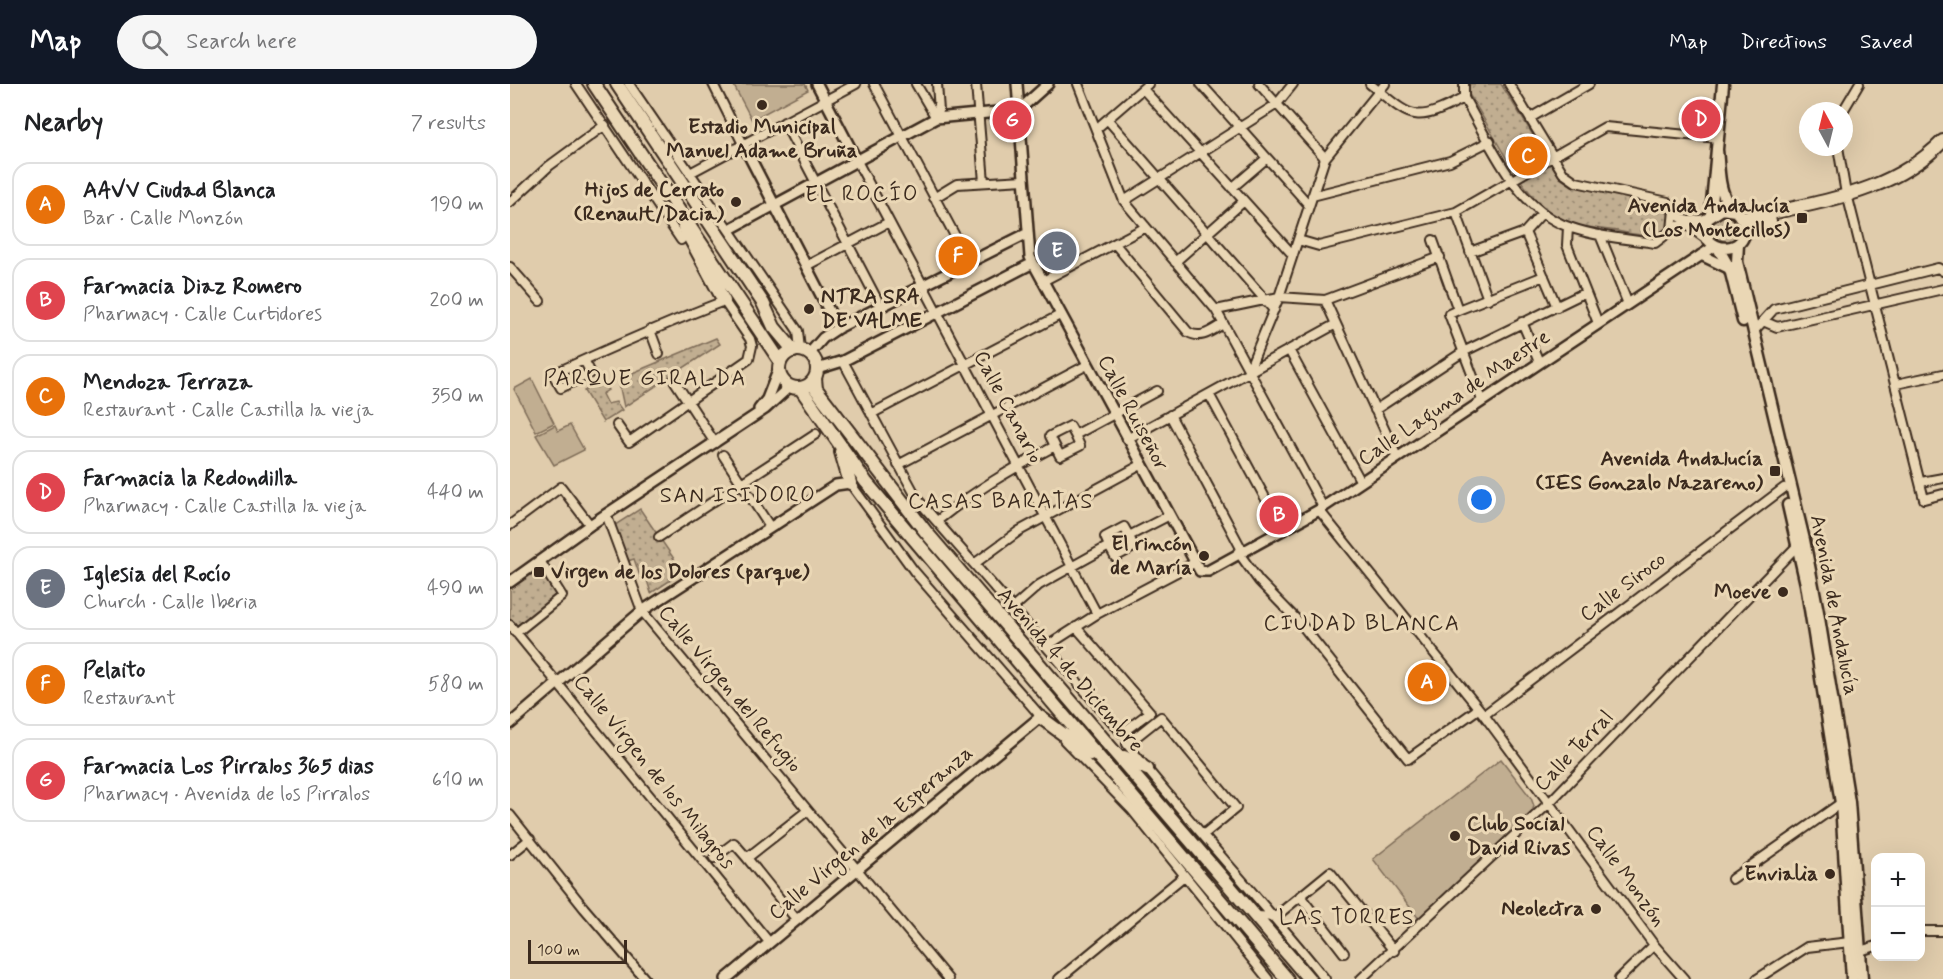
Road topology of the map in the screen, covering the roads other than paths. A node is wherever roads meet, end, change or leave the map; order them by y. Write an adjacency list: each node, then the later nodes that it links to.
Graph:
1 (576, 84): 37 (street)
2 (594, 84): 52 (main road)
3 (617, 84): 131 (main road)
4 (629, 84): 53 (street)
5 (713, 84): 43 (street)
6 (817, 84): 28 (street)
7 (856, 84): 28 (street)
8 (874, 84): 40 (street)
9 (916, 84): 33 (street)
10 (937, 84): 33 (street)
11 (976, 84): 32 (street)
12 (1017, 84): 31 (street, Calle Ruiseñor)
13 (1048, 84): 31 (street)
14 (1078, 84): 39 (street, Calle Monzón)
15 (1201, 84): 38 (street)
16 (1259, 84): 30 (street)
17 (1293, 84): 30 (street)
18 (1370, 84): 26 (street)
19 (1385, 84): 26 (street)
20 (1464, 84): 27 (street)
21 (1509, 84): 34 (street)
22 (1589, 84): 34 (street)
23 (1723, 84): 44 (main road)
24 (1859, 84): 29 (street)
25 (1145, 86): 35 (street); 45 (street)
26 (1379, 91): 27 (street); 50 (street)
27 (1464, 98): 41 (street)
28 (825, 100): 36 (street); 51 (street)
29 (1848, 102)
30 (1277, 104): 38 (street); 50 (street)
31 (1019, 110): 32 (street); 56 (street, Calle Ruiseñor)
32 (978, 114): 33 (street); 57 (street)
33 (936, 118): 40 (street)
34 (1530, 118): 47 (street)
35 (1108, 120): 39 (street); 54 (street)
36 (784, 122): 43 (street); 58 (street)
37 (605, 125): 65 (street); 83 (street)
38 (1240, 128): 45 (street); 49 (street)
39 (1096, 129): 63 (street, Calle Monzón)
40 (902, 137): 51 (street); 61 (street)
41 (1490, 141): 55 (street); 60 (street)
42 (1943, 141): 62 (main road)
43 (743, 144): 53 (street); 66 (street)
44 (1717, 144): 47 (street); 71 (main road); 72 (main road)
45 (1200, 152): 54 (street); 59 (street)
46 (1943, 152): 62 (main road)
47 (1553, 156): 55 (street); 70 (street)
48 (1840, 156): 62 (street)
49 (1267, 158): 59 (street); 67 (street)
50 (1325, 158): 60 (street)
51 (857, 161): 58 (street); 73 (street, Calle Canario)
52 (654, 170): 110 (main road); 139 (main road)
53 (690, 173): 77 (street)
54 (1158, 178): 63 (street); 80 (street)
55 (1512, 179): 68 (street); 69 (street)
56 (1024, 180): 57 (street); 79 (street, Calle Ruiseñor)
57 (984, 182): 61 (street)
58 (816, 183): 66 (street); 86 (street)
59 (1232, 188): 64 (street)
60 (1312, 196): 67 (street)
61 (934, 198): 93 (street)
62 (1848, 198): 71 (main road); 82 (main road); 102 (street)
63 (1124, 201): 75 (street, Calle Monzón)
64 (1244, 201): 80 (street); 90 (street)
65 (510, 202)
66 (775, 205): 77 (street); 96 (street)
67 (1309, 205): 84 (street)
68 (1456, 213): 84 (street); 89 (street)
69 (1542, 213): 76 (street); 78 (street)
70 (1674, 214): 72 (street); 74 (street)
71 (1738, 214): 72 (main road); 82 (main road)
72 (1709, 216): 88 (main road)
73 (889, 222): 86 (street); 103 (street, Calle Canario)
74 (1673, 226): 81 (street); 88 (street)
75 (1146, 227): 87 (street); 94 (street, Calle Monzón)
76 (1568, 227): 81 (street); 105 (street)
77 (730, 229): 131 (street)
78 (1525, 232): 89 (street); 100 (street)
79 (1028, 233): 93 (street); 95 (street, Calle Ruiseñor)
80 (1208, 234): 94 (street); 108 (street)
81 (1600, 235): 112 (street)
82 (1742, 238): 88 (main road); 121 (main road, Avenida de Andalucía)
83 (681, 240)
84 (1298, 240): 90 (street)
85 (1434, 240): 92 (street)
86 (848, 244): 96 (street); 114 (street)
87 (1115, 244): 101 (street); 125 (street)
88 (1714, 245): 91 (street, Calle Laguna de Maestre); 98 (main road, Avenida de Andalucía)
89 (1470, 252): 107 (street)
90 (1293, 255): 106 (street)
91 (1701, 255): 98 (street); 112 (street, Calle Laguna de Maestre)
92 (1440, 257): 109 (street); 118 (street)
93 (969, 262): 103 (street)
94 (1175, 262): 116 (street, Calle Monzón)
95 (1033, 263): 101 (street, Calle Ruiseñor); 119 (street)
96 (806, 266): 127 (street)
97 (510, 267): 111 (street)
98 (1730, 269): 175 (main road, Avenida de Andalucía)
99 (1943, 271): 102 (street)
100 (1544, 276): 107 (street); 115 (street)
101 (1043, 281): 120 (street, Calle Ruiseñor)
102 (1870, 285): 113 (street); 122 (street)
103 (923, 286): 114 (street); 119 (street, Calle Canario)
104 (1943, 289): 113 (street)
105 (1584, 292): 115 (street); 124 (street)
106 (1279, 297): 108 (street); 109 (street); 117 (street)
107 (1488, 299): 118 (street)
108 (1265, 300): 116 (street); 117 (street)
109 (1325, 300): 126 (street)
110 (724, 301): 128 (street); 149 (street)
111 (540, 302)
112 (1628, 303): 124 (street, Calle Laguna de Maestre)
113 (1875, 304): 122 (street); 144 (street)
114 (880, 307): 127 (street)
115 (1557, 307): 123 (street)
116 (1216, 310): 125 (street, Calle Monzón)
117 (1274, 310): 140 (street)
118 (1458, 310): 132 (street)
119 (938, 312): 135 (street); 137 (street, Calle Canario)
120 (1060, 315): 137 (street); 138 (street, Calle Ruiseñor)
121 (1750, 318): 122 (street); 129 (main road, Avenida de Andalucía)
122 (1766, 321): 129 (street)
123 (1522, 322): 132 (street); 136 (street)
124 (1598, 323): 136 (street, Calle Laguna de Maestre)
125 (1223, 324): 140 (street, Calle Monzón)
126 (1336, 324): 130 (street); 150 (street)
127 (838, 328): 131 (street)
128 (650, 330): 133 (street); 134 (street)
129 (1753, 332): 188 (main road, Avenida de Andalucía)
130 (1289, 350): 140 (street); 171 (street)
131 (801, 352): 139 (main road); 141 (main road, Avenida 4 de Diciembre)
132 (1462, 352): 148 (street); 150 (street)
133 (659, 354)
134 (584, 360): 134 (street)
135 (843, 361): 141 (street); 152 (street)
136 (1539, 362): 148 (street, Calle Laguna de Maestre)
137 (965, 364): 152 (street); 154 (street, Calle Canario)
138 (1087, 364): 154 (street); 155 (street, Calle Ruiseñor)
139 (779, 366): 145 (main road, Avenida 4 de Diciembre); 151 (street)
140 (1248, 372): 147 (street); 177 (street, Calle Monzón)
141 (816, 373): 145 (main road); 207 (main road, Avenida 4 de Diciembre)
142 (1943, 374): 144 (street)
143 (674, 380): 149 (street)
144 (1896, 384): 172 (street)
145 (795, 388): 151 (street); 158 (main road, Avenida 4 de Diciembre)
146 (1157, 391): 155 (street)
147 (1209, 394): 156 (street); 185 (street)
148 (1482, 400): 166 (street, Calle Laguna de Maestre)
149 (688, 402): 157 (street); 162 (street)
150 (1376, 410): 166 (street)
151 (756, 413): 162 (street)
152 (872, 414): 167 (street)
153 (814, 415): 164 (street)
154 (992, 415): 167 (street); 168 (street, Calle Canario)
155 (1115, 415): 160 (street); 161 (street, Calle Ruiseñor)
156 (1170, 415): 161 (street); 190 (street)
157 (617, 425)
158 (833, 431): 164 (main road); 208 (main road, Avenida 4 de Diciembre)
159 (816, 434): 173 (street)
160 (1075, 435): 163 (street); 163 (street)
161 (1127, 439): 169 (street, Calle Ruiseñor)
162 (715, 443): 178 (street)
163 (1055, 446): 168 (street)
164 (841, 452): 174 (main road)
165 (723, 455): 173 (street)
166 (1397, 457): 171 (street, Calle Laguna de Maestre)
167 (898, 465): 181 (street)
168 (1018, 465): 179 (street, Calle Canario); 181 (street)
169 (1141, 465): 179 (street); 180 (street, Calle Ruiseñor)
170 (1943, 478): 172 (street)
171 (1361, 482): 177 (street, Calle Laguna de Maestre)
172 (1921, 482): 176 (street)
173 (741, 483): 184 (street); 187 (street)
174 (850, 483): 184 (street); 205 (street)
175 (1784, 488): 188 (main road, Avenida de Andalucía); 204 (street, Calle Siroco)
176 (1943, 494)
177 (1321, 508): 185 (street, Calle Laguna de Maestre); 204 (street, Calle Monzón)
178 (606, 514): 183 (street); 197 (street, Calle Virgen del Refugio)
179 (1045, 516): 193 (street); 194 (street, Calle Canario)
180 (1168, 516): 186 (street); 192 (street, Calle Ruiseñor)
181 (937, 522): 193 (street)
182 (510, 525): 183 (street)
183 (590, 525): 191 (street)
184 (770, 527): 197 (street)
185 (1282, 529): 190 (street, Calle Laguna de Maestre)
186 (1130, 536): 189 (street); 189 (street)
187 (659, 537)
188 (1801, 543): 210 (main road, Avenida de Andalucía); 211 (street, Calle Terral); 233 (main road, Avenida de Andalucía)
189 (1109, 546): 194 (street)
190 (1240, 551): 192 (street, Calle Laguna de Maestre); 204 (street, Calle Siroco)
191 (540, 561): 195 (street); 201 (street)
192 (1194, 563): 198 (street)
193 (974, 564): 196 (street)
194 (1072, 567): 196 (street); 198 (street, Calle Canario)
195 (510, 582)
196 (1014, 607): 202 (street)
197 (642, 611): 203 (street); 212 (street, Calle Virgen del Refugio)
198 (1097, 614): 200 (street)
199 (510, 625): 201 (street, Calle Virgen de los Milagros)
200 (1076, 627): 202 (street); 202 (street)
201 (516, 633): 203 (street, Calle Virgen de los Milagros)
202 (1047, 646)
203 (558, 683): 206 (street); 228 (street, Calle Virgen de los Milagros)
204 (1481, 712): 211 (street, Calle Monzón)
205 (1040, 717): 208 (main road); 219 (street, Calle Virgen de la Esperanza); 220 (street)
206 (510, 724)
207 (1115, 752): 209 (main road); 223 (main road, Avenida 4 de Diciembre)
208 (1109, 769): 240 (main road, Avenida 4 de Diciembre)
209 (1146, 769): 214 (street); 214 (street)
210 (1841, 802): 221 (street); 229 (main road, Avenida de Andalucía)
211 (1549, 803): 230 (street, Calle Monzón); 232 (street, Calle Terral)
212 (807, 811): 218 (street); 219 (street, Calle Virgen del Refugio)
213 (510, 815): 215 (street)
214 (1203, 835): 224 (street)
215 (530, 838): 216 (street); 235 (street)
216 (510, 855)
217 (714, 858): 218 (street)
218 (747, 858): 225 (street)
219 (856, 870): 225 (street, Calle Virgen de la Esperanza); 238 (street, Calle Virgen del Refugio)
220 (1184, 876): 236 (street); 239 (street)
221 (1732, 879)
222 (1300, 896): 224 (street); 232 (street); 234 (street)
223 (1255, 916): 224 (street); 241 (main road, Avenida 4 de Diciembre)
224 (1275, 917): 242 (street)
225 (796, 919): 228 (street, Calle Virgen de la Esperanza)
226 (1925, 931): 227 (street)
227 (1943, 931)
228 (770, 942): 237 (street, Calle Virgen de la Esperanza)
229 (1850, 942): 246 (street); 247 (main road, Avenida de Andalucía)
230 (1654, 945): 244 (street); 245 (street, Calle Monzón)
231 (1871, 947): 233 (street)
232 (1394, 951): 243 (street, Calle Terral)
233 (1860, 951): 248 (main road, Avenida de Andalucía)
234 (1344, 953)
235 (644, 977)
236 (1265, 978)
237 (726, 979)
238 (948, 979)
239 (1059, 979)
240 (1287, 979)
241 (1308, 979)
242 (1325, 979)
243 (1361, 979)
244 (1619, 979)
245 (1684, 979)
246 (1757, 979)
247 (1852, 979)
248 (1862, 979)

